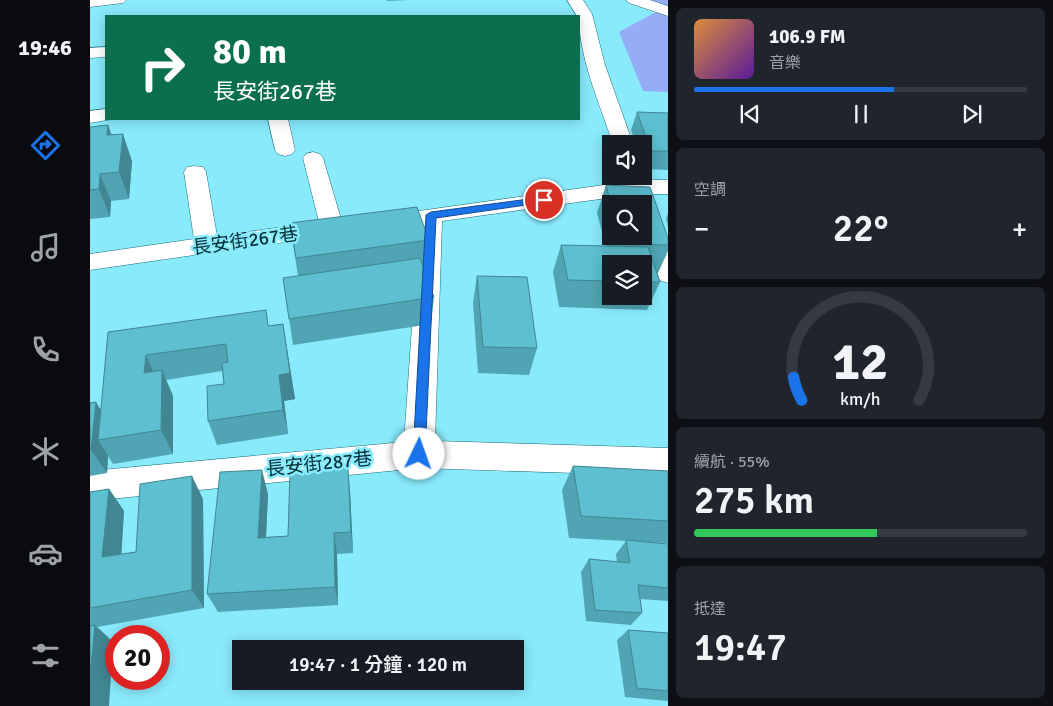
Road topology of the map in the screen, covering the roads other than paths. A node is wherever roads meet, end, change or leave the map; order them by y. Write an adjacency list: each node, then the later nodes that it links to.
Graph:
1 (118, 0): 4 (street)
2 (634, 0): 6 (street)
3 (652, 0): 5 (street)
4 (90, 2)
5 (668, 5)
6 (668, 11)
7 (580, 29): 10 (street)
8 (105, 52): 9 (street)
9 (90, 53)
10 (588, 66): 14 (street)
11 (105, 115): 12 (street)
12 (90, 117)
13 (278, 120): 15 (street)
14 (619, 135)
15 (285, 150)
16 (312, 158): 21 (street)
17 (195, 172): 22 (street)
18 (668, 187): 19 (street, 長安街267巷)
19 (640, 193): 20 (street, 長安街267巷); 24 (street)
20 (431, 215): 21 (street, 長安街267巷); 25 (street)
21 (349, 226): 22 (street, 長安街267巷)
22 (207, 246): 23 (street, 長安街267巷)
23 (90, 262)
24 (668, 274)
25 (419, 454): 26 (street, 長安街287巷); 27 (street, 長安街287巷)
26 (668, 462)
27 (90, 486)

